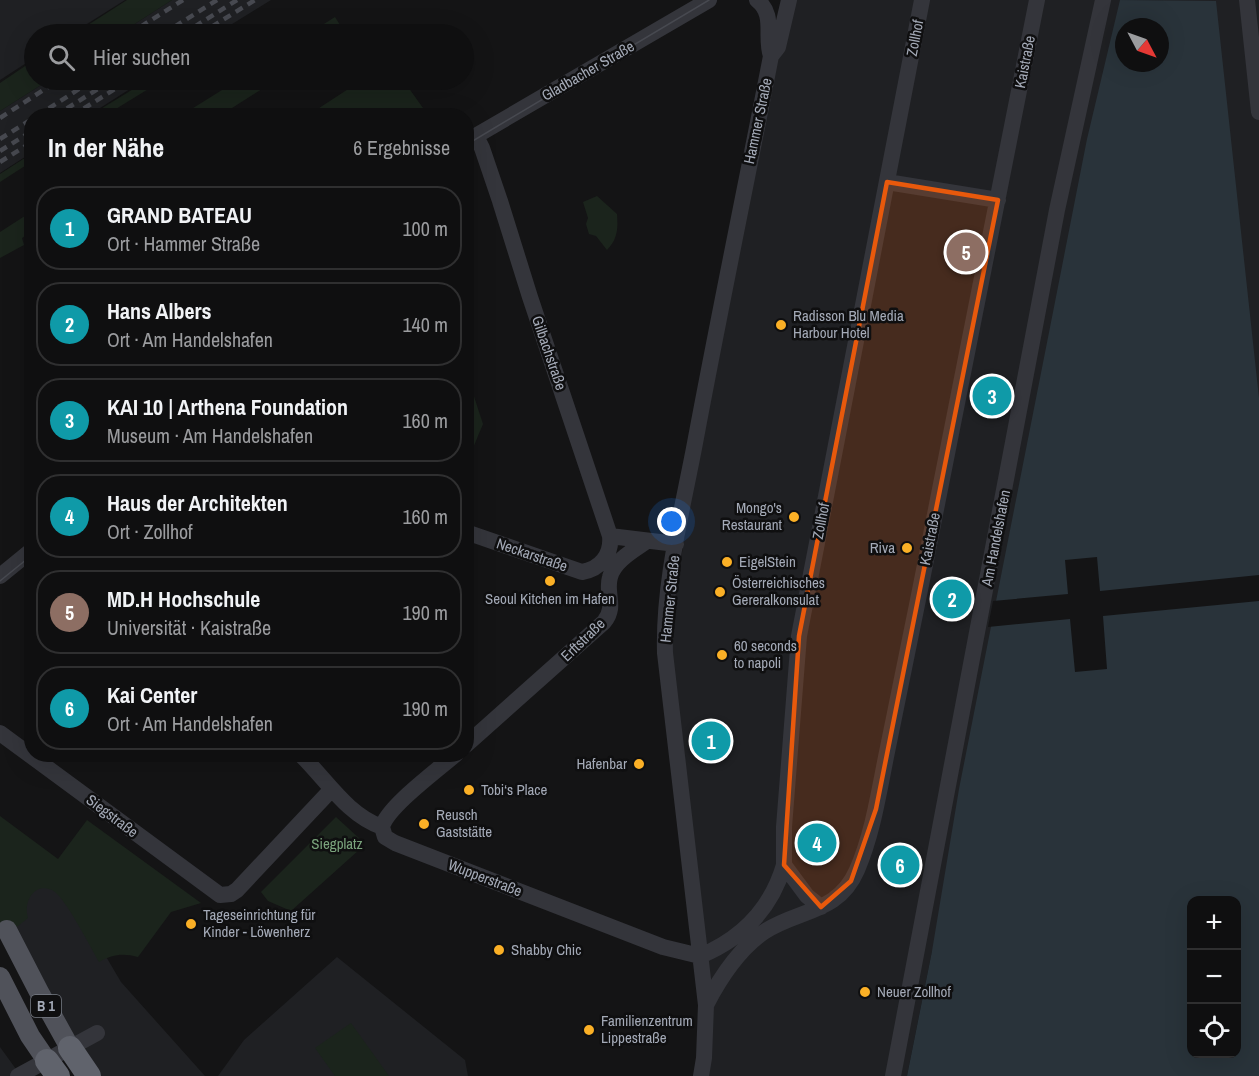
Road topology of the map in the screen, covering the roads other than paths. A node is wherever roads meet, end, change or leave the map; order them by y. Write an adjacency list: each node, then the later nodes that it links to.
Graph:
1 (709, 0): 12 (street, Gladbacher Straße)
2 (757, 0): 10 (street, Hammer Straße)
3 (777, 0): 9 (street)
4 (789, 0): 9 (street, Hammer Straße)
5 (922, 0): 14 (street, Zollhof)
6 (1037, 0): 15 (street, Kaistraße)
7 (1103, 0): 42 (street, Am Handelshafen)
8 (1247, 0): 11 (street)
9 (785, 16): 10 (street, Hammer Straße)
10 (771, 56): 19 (street, Hammer Straße)
11 (1259, 112)
12 (474, 137)
13 (474, 141): 17 (street, Gilbachstraße)
14 (886, 182): 15 (street); 30 (street, Zollhof)
15 (998, 200): 31 (street, Kaistraße)
16 (474, 535): 17 (street, Neckarstraße)
17 (610, 536): 18 (street)
18 (647, 541): 19 (street); 23 (street, Erftstraße)
19 (676, 544): 33 (street, Hammer Straße)
20 (24, 556): 21 (street)
21 (0, 576)
22 (0, 733): 24 (street, Siegstraße)
23 (474, 738)
24 (24, 751)
25 (39, 762): 28 (street, Siegstraße)
26 (308, 762): 28 (street, Wupperstraße)
27 (447, 762): 29 (street)
28 (331, 790): 29 (street, Wupperstraße)
29 (382, 827): 33 (street, Wupperstraße)
30 (784, 865): 31 (street); 33 (street, Zollhof)
31 (821, 907): 35 (street, Kaistraße)
32 (7, 930): 37 (main road, B 1)
33 (700, 956): 35 (street, Hammer Straße)
34 (0, 977): 38 (main road, B 1)
35 (706, 1005): 41 (street, Hammer Straße)
36 (97, 1033): 37 (street)
37 (70, 1048): 38 (street); 40 (highway, B 1)
38 (52, 1069): 39 (street)
39 (18, 1076)
40 (89, 1076)
41 (701, 1076)
42 (893, 1076)

